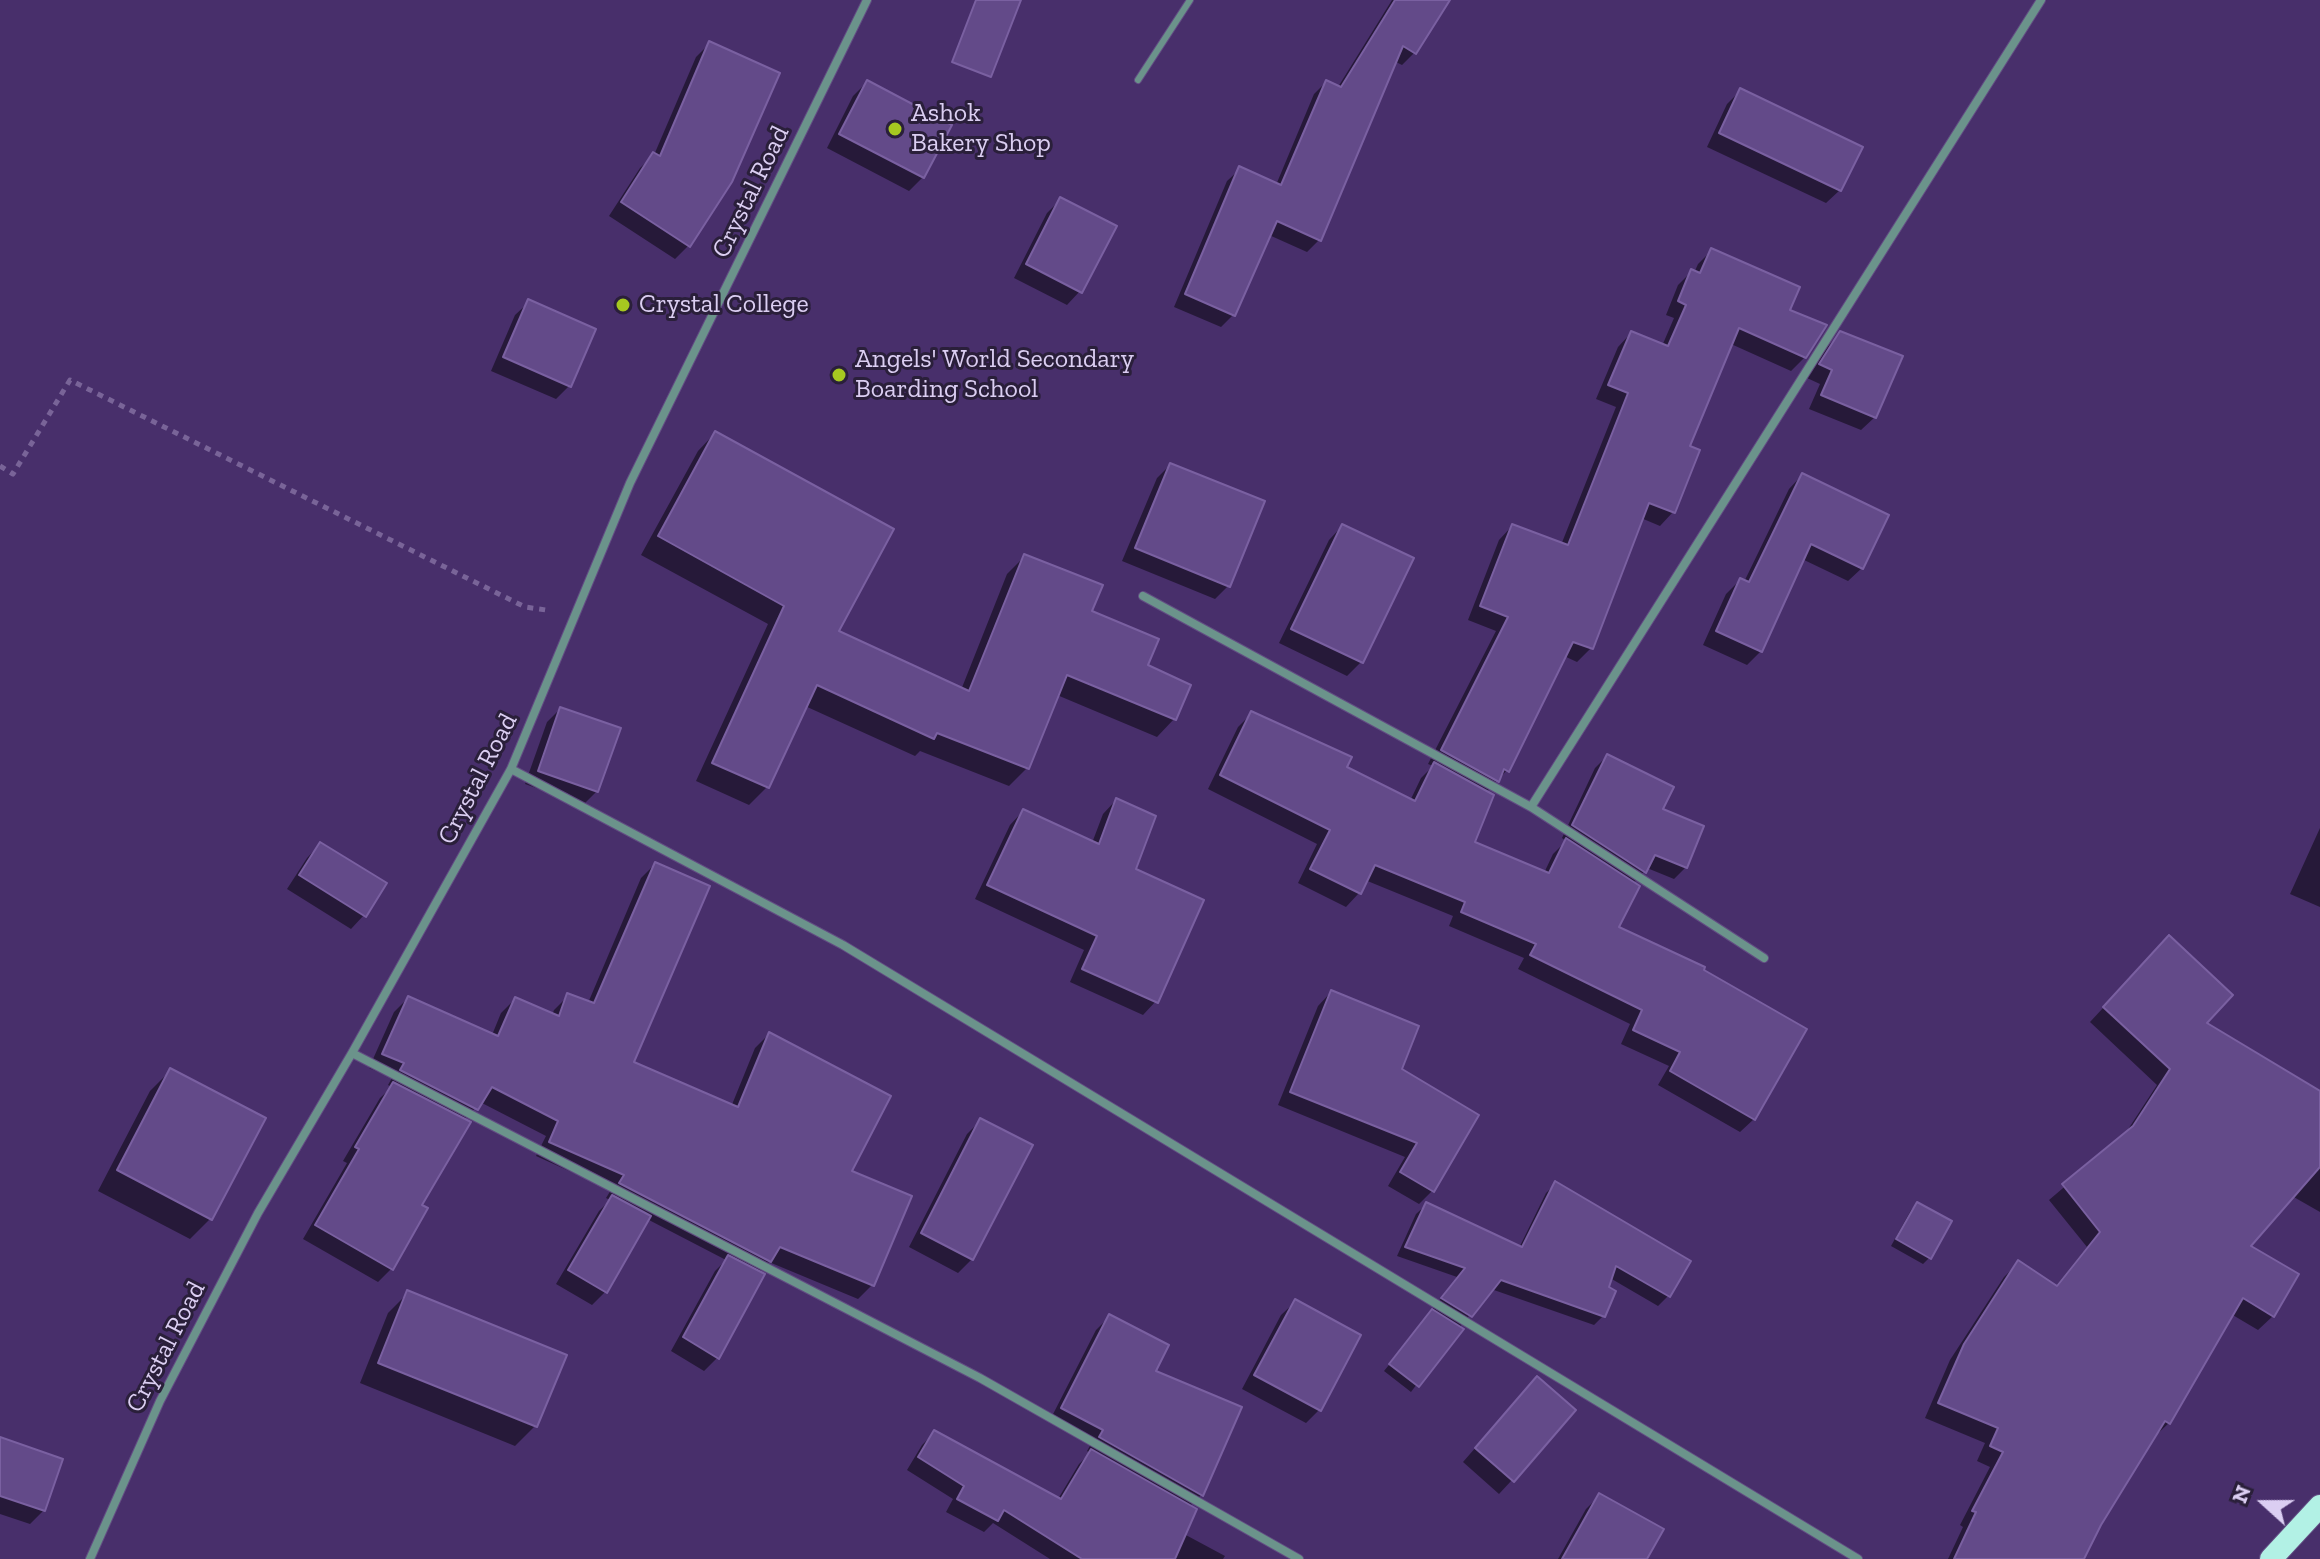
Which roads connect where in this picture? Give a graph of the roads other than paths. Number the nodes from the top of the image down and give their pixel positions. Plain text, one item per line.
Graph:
1 (867, 0) edge
2 (1190, 0) edge
3 (2041, 0) edge
4 (1138, 80) dead end
5 (1143, 596) dead end
6 (511, 769) junction
7 (1531, 807) junction
8 (1764, 958) dead end
9 (352, 1053) junction
10 (2320, 1506) edge
11 (90, 1559) edge
12 (1299, 1559) edge
13 (1858, 1559) edge
14 (2271, 1559) edge

1 - 6 street, Crystal Road
2 - 4 lane
3 - 7 street
5 - 7 street
6 - 9 street, Crystal Road
6 - 13 street
7 - 8 street
9 - 11 street, Crystal Road
9 - 12 street
10 - 14 highway

